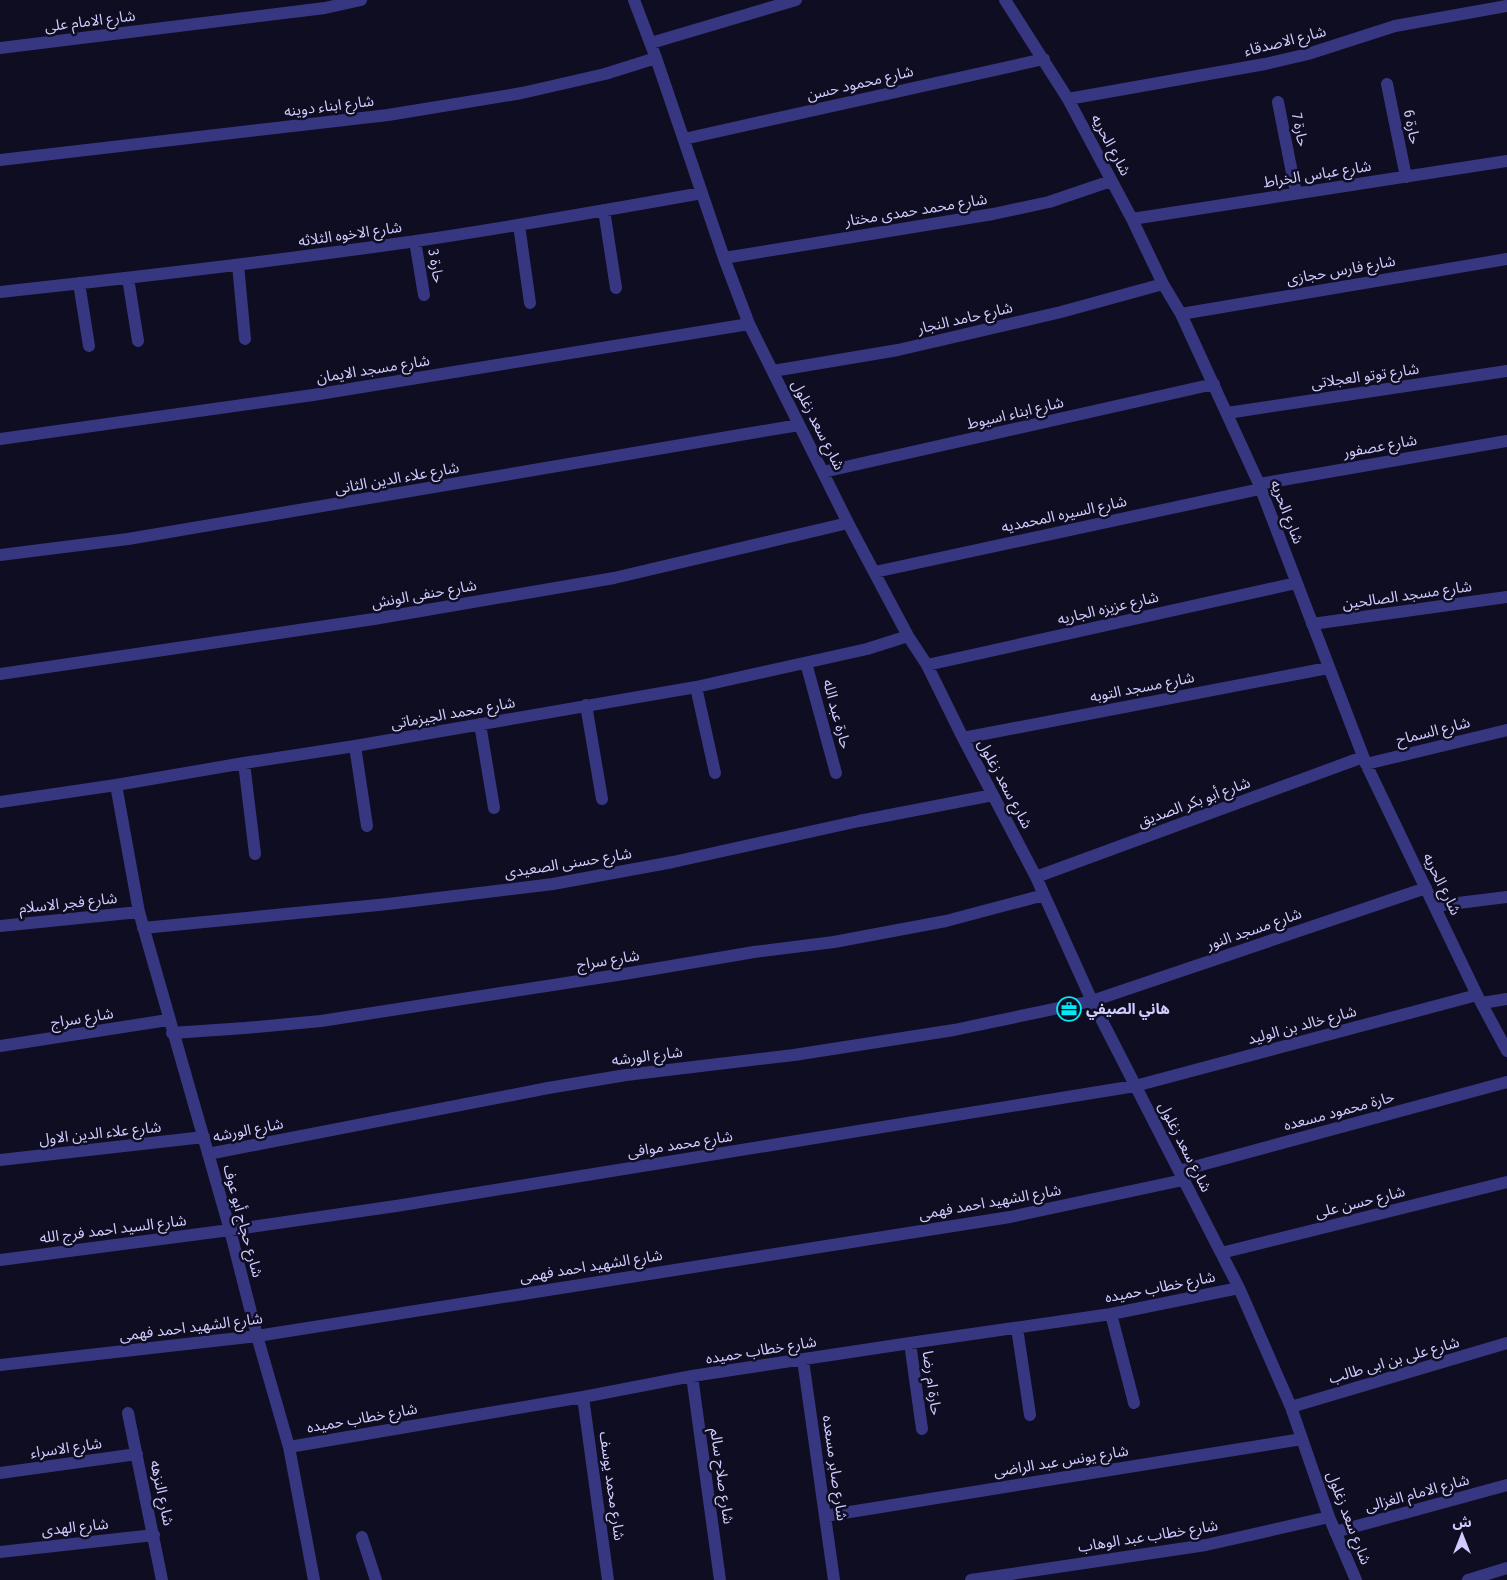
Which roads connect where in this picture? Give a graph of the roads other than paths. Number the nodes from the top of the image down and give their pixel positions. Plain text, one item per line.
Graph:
1 (361, 0) edge
2 (634, 0) edge
3 (796, 0) edge
4 (1005, 0) edge
5 (1507, 6) edge
6 (651, 43) junction
7 (0, 48) edge
8 (656, 58) junction
9 (1044, 59) junction
10 (1387, 84) dead end
11 (1068, 100) junction
12 (1278, 102) dead end
13 (684, 139) junction
14 (0, 160) edge
15 (1507, 161) edge
16 (1406, 177) junction
17 (1112, 181) junction
18 (702, 193) junction
19 (1296, 193) junction
20 (604, 210) junction
21 (1132, 219) junction
22 (519, 225) junction
23 (415, 241) junction
24 (724, 258) junction
25 (1507, 259) edge
26 (238, 265) junction
27 (128, 278) junction
28 (79, 283) junction
29 (1163, 284) junction
30 (616, 288) dead end
31 (0, 292) edge
32 (424, 295) dead end
33 (530, 303) dead end
34 (1180, 314) junction
35 (750, 324) junction
36 (246, 339) dead end
37 (138, 341) dead end
38 (89, 346) dead end
39 (773, 371) junction
40 (1507, 371) edge
41 (1214, 384) junction
42 (1227, 413) junction
43 (799, 425) junction
44 (0, 439) edge
45 (1507, 441) edge
46 (824, 472) junction
47 (1260, 486) junction
48 (848, 523) junction
49 (0, 555) edge
50 (875, 572) junction
51 (1296, 583) junction
52 (1507, 597) edge
53 (1312, 624) junction
54 (908, 636) junction
55 (806, 663) junction
56 (927, 665) junction
57 (1328, 668) junction
58 (0, 674) edge
59 (696, 686) junction
60 (586, 705) junction
61 (480, 724) junction
62 (1507, 730) edge
63 (962, 738) junction
64 (355, 746) junction
65 (1364, 761) junction
66 (244, 763) junction
67 (715, 773) dead end
68 (836, 773) dead end
69 (116, 785) junction
70 (993, 795) junction
71 (602, 799) dead end
72 (0, 802) edge
73 (494, 808) dead end
74 (367, 826) dead end
75 (255, 854) dead end
76 (1036, 877) junction
77 (1426, 888) junction
78 (1044, 895) junction
79 (1507, 897) edge
80 (1434, 906) junction
81 (139, 912) junction
82 (0, 926) edge
83 (143, 928) junction
84 (1507, 998) edge
85 (1480, 999) junction
86 (1092, 1001) junction
87 (168, 1020) junction
88 (172, 1033) junction
89 (0, 1046) edge
90 (1507, 1051) edge
91 (1507, 1082) edge
92 (1135, 1086) junction
93 (204, 1137) junction
94 (208, 1154) junction
95 (0, 1160) edge
96 (1181, 1176) junction
97 (1507, 1182) edge
98 (230, 1230) junction
99 (1221, 1253) junction
100 (0, 1260) edge
101 (1239, 1288) junction
102 (1112, 1314) junction
103 (1017, 1328) junction
104 (257, 1336) junction
105 (910, 1343) junction
106 (1507, 1343) edge
107 (803, 1360) junction
108 (0, 1365) edge
109 (692, 1376) junction
110 (583, 1397) junction
111 (1134, 1403) dead end
112 (1291, 1407) junction
113 (128, 1413) dead end
114 (1030, 1415) dead end
115 (922, 1429) dead end
116 (1302, 1439) junction
117 (289, 1447) junction
118 (137, 1454) junction
119 (0, 1473) edge
120 (1507, 1485) edge
121 (826, 1516) junction
122 (1330, 1517) junction
123 (1336, 1532) junction
124 (154, 1535) junction
125 (362, 1537) dead end
126 (0, 1552) edge
127 (1507, 1568) edge
128 (162, 1580) edge
129 (314, 1580) edge
130 (376, 1580) edge
131 (608, 1580) edge
132 (720, 1580) edge
133 (834, 1580) edge
134 (971, 1580) edge
135 (1356, 1580) edge
136 (1468, 1580) edge

1 - 7 street, شارع الامام على
2 - 6 street, شارع سعد زغلول
3 - 6 street
4 - 9 street, شارع الحريه
5 - 11 street, شارع الاصدقاء
6 - 8 street, شارع سعد زغلول
8 - 13 street, شارع سعد زغلول
8 - 14 street, شارع ابناء دوينه
9 - 11 street, شارع الحريه
9 - 13 street, شارع محمود حسن
10 - 16 street, حارة 6
11 - 17 street, شارع الحريه
12 - 19 street, حارة 7
13 - 18 street, شارع سعد زغلول
15 - 16 street, شارع عباس الخراط
16 - 19 street, شارع عباس الخراط
17 - 21 street, شارع الحريه
17 - 24 street, شارع محمد حمدى مختار
18 - 20 street, شارع الاخوه الثلاثه
18 - 24 street, شارع سعد زغلول
19 - 21 street, شارع عباس الخراط
20 - 22 street, شارع الاخوه الثلاثه
20 - 30 street
21 - 29 street, شارع الحريه
22 - 23 street, شارع الاخوه الثلاثه
22 - 33 street
23 - 26 street, شارع الاخوه الثلاثه
23 - 32 street, حارة 3
24 - 35 street, شارع سعد زغلول
25 - 34 street, شارع فارس حجازى
26 - 27 street, شارع الاخوه الثلاثه
26 - 36 street
27 - 28 street, شارع الاخوه الثلاثه
27 - 37 street
28 - 31 street, شارع الاخوه الثلاثه
28 - 38 street
29 - 34 street, شارع الحريه
29 - 39 street, شارع حامد النجار
34 - 41 street, شارع الحريه
35 - 39 street, شارع سعد زغلول
35 - 44 street, شارع مسجد الايمان
39 - 43 street, شارع سعد زغلول
40 - 42 street, شارع توتو العجلاتى
41 - 42 street, شارع الحريه
41 - 46 street, شارع ابناء اسيوط
42 - 47 street, شارع الحريه
43 - 46 street, شارع سعد زغلول
43 - 49 street, شارع علاء الدين الثانى
45 - 47 street, شارع عصفور
46 - 48 street, شارع سعد زغلول
47 - 50 street, شارع السيره المحمديه
47 - 51 street, شارع الحريه
48 - 50 street, شارع سعد زغلول
48 - 58 street, شارع حنفى الونش
50 - 54 street, شارع سعد زغلول
51 - 53 street, شارع الحريه
51 - 56 street, شارع عزيزه الجاريه
52 - 53 street, شارع مسجد الصالحين
53 - 57 street, شارع الحريه
54 - 55 street, شارع محمد الجيزماتى
54 - 56 street, شارع سعد زغلول
55 - 59 street, شارع محمد الجيزماتى
55 - 68 street, حارة عبد الله
56 - 63 street, شارع سعد زغلول
57 - 63 street, شارع مسجد التوبه
57 - 65 street, شارع الحريه
59 - 60 street, شارع محمد الجيزماتى
59 - 67 street
60 - 61 street, شارع محمد الجيزماتى
60 - 71 street
61 - 64 street, شارع محمد الجيزماتى
61 - 73 street
62 - 65 street, شارع السماح
63 - 70 street, شارع سعد زغلول
64 - 66 street, شارع محمد الجيزماتى
64 - 74 street
65 - 76 street, شارع أبو بكر الصديق
65 - 77 street, شارع الحريه
66 - 69 street, شارع محمد الجيزماتى
66 - 75 street
69 - 72 street, شارع محمد الجيزماتى
69 - 81 street, شارع حجاج أبو عوف
70 - 76 street, شارع سعد زغلول
70 - 83 street, شارع حسنى الصعيدى
76 - 78 street, شارع سعد زغلول
77 - 80 street, شارع الحريه
77 - 86 street, شارع مسجد النور
78 - 86 street, شارع سعد زغلول
78 - 88 street, شارع سراج
79 - 80 street
80 - 85 street, شارع الحريه
81 - 82 street, شارع فجر الاسلام
81 - 83 street, شارع حجاج أبو عوف
83 - 87 street, شارع حجاج أبو عوف
84 - 85 street, شارع خالد بن الوليد
85 - 90 street, شارع الحريه
85 - 92 street, شارع خالد بن الوليد
86 - 92 street, شارع سعد زغلول
86 - 94 street, شارع الورشه
87 - 88 street, شارع حجاج أبو عوف
87 - 89 street, شارع سراج
88 - 93 street, شارع حجاج أبو عوف
91 - 96 street, حارة محمود مسعده
92 - 96 street, شارع سعد زغلول
92 - 98 street, شارع محمد موافى
93 - 94 street, شارع حجاج أبو عوف
93 - 95 street, شارع علاء الدين الاول
94 - 98 street, شارع حجاج أبو عوف
96 - 99 street, شارع سعد زغلول
96 - 104 street, شارع الشهيد احمد فهمى
97 - 99 street, شارع حسن على
98 - 100 street, شارع السيد احمد فرج الله
98 - 104 street, شارع حجاج أبو عوف
99 - 101 street, شارع سعد زغلول
101 - 102 street, شارع خطاب حميده
101 - 112 street, شارع سعد زغلول
102 - 103 street, شارع خطاب حميده
102 - 111 street
103 - 105 street, شارع خطاب حميده
103 - 114 street
104 - 108 street, شارع الشهيد احمد فهمى
104 - 117 street, شارع حجاج أبو عوف
105 - 107 street, شارع خطاب حميده
105 - 115 street, حارة ام رضا
106 - 112 street, شارع على بن ابى طالب
107 - 109 street, شارع خطاب حميده
107 - 121 street, شارع صابر مسعده
109 - 110 street, شارع خطاب حميده
109 - 132 street, شارع صلاح سالم
110 - 117 street, شارع خطاب حميده
110 - 131 street, شارع محمد يوسف
112 - 116 street, شارع سعد زغلول
113 - 118 street, شارع النزهه
116 - 121 street, شارع يونس عبد الراضى
116 - 122 street, شارع سعد زغلول
117 - 129 street, شارع حجاج أبو عوف
118 - 119 street, شارع الاسراء
118 - 124 street, شارع النزهه
120 - 123 street, شارع الامام الغزالى
121 - 133 street, شارع صابر مسعده
122 - 123 street, شارع سعد زغلول
122 - 134 street, شارع خطاب عبد الوهاب
123 - 135 street, شارع سعد زغلول
124 - 126 street, شارع الهدى
124 - 128 street, شارع النزهه
125 - 130 street
127 - 136 street

